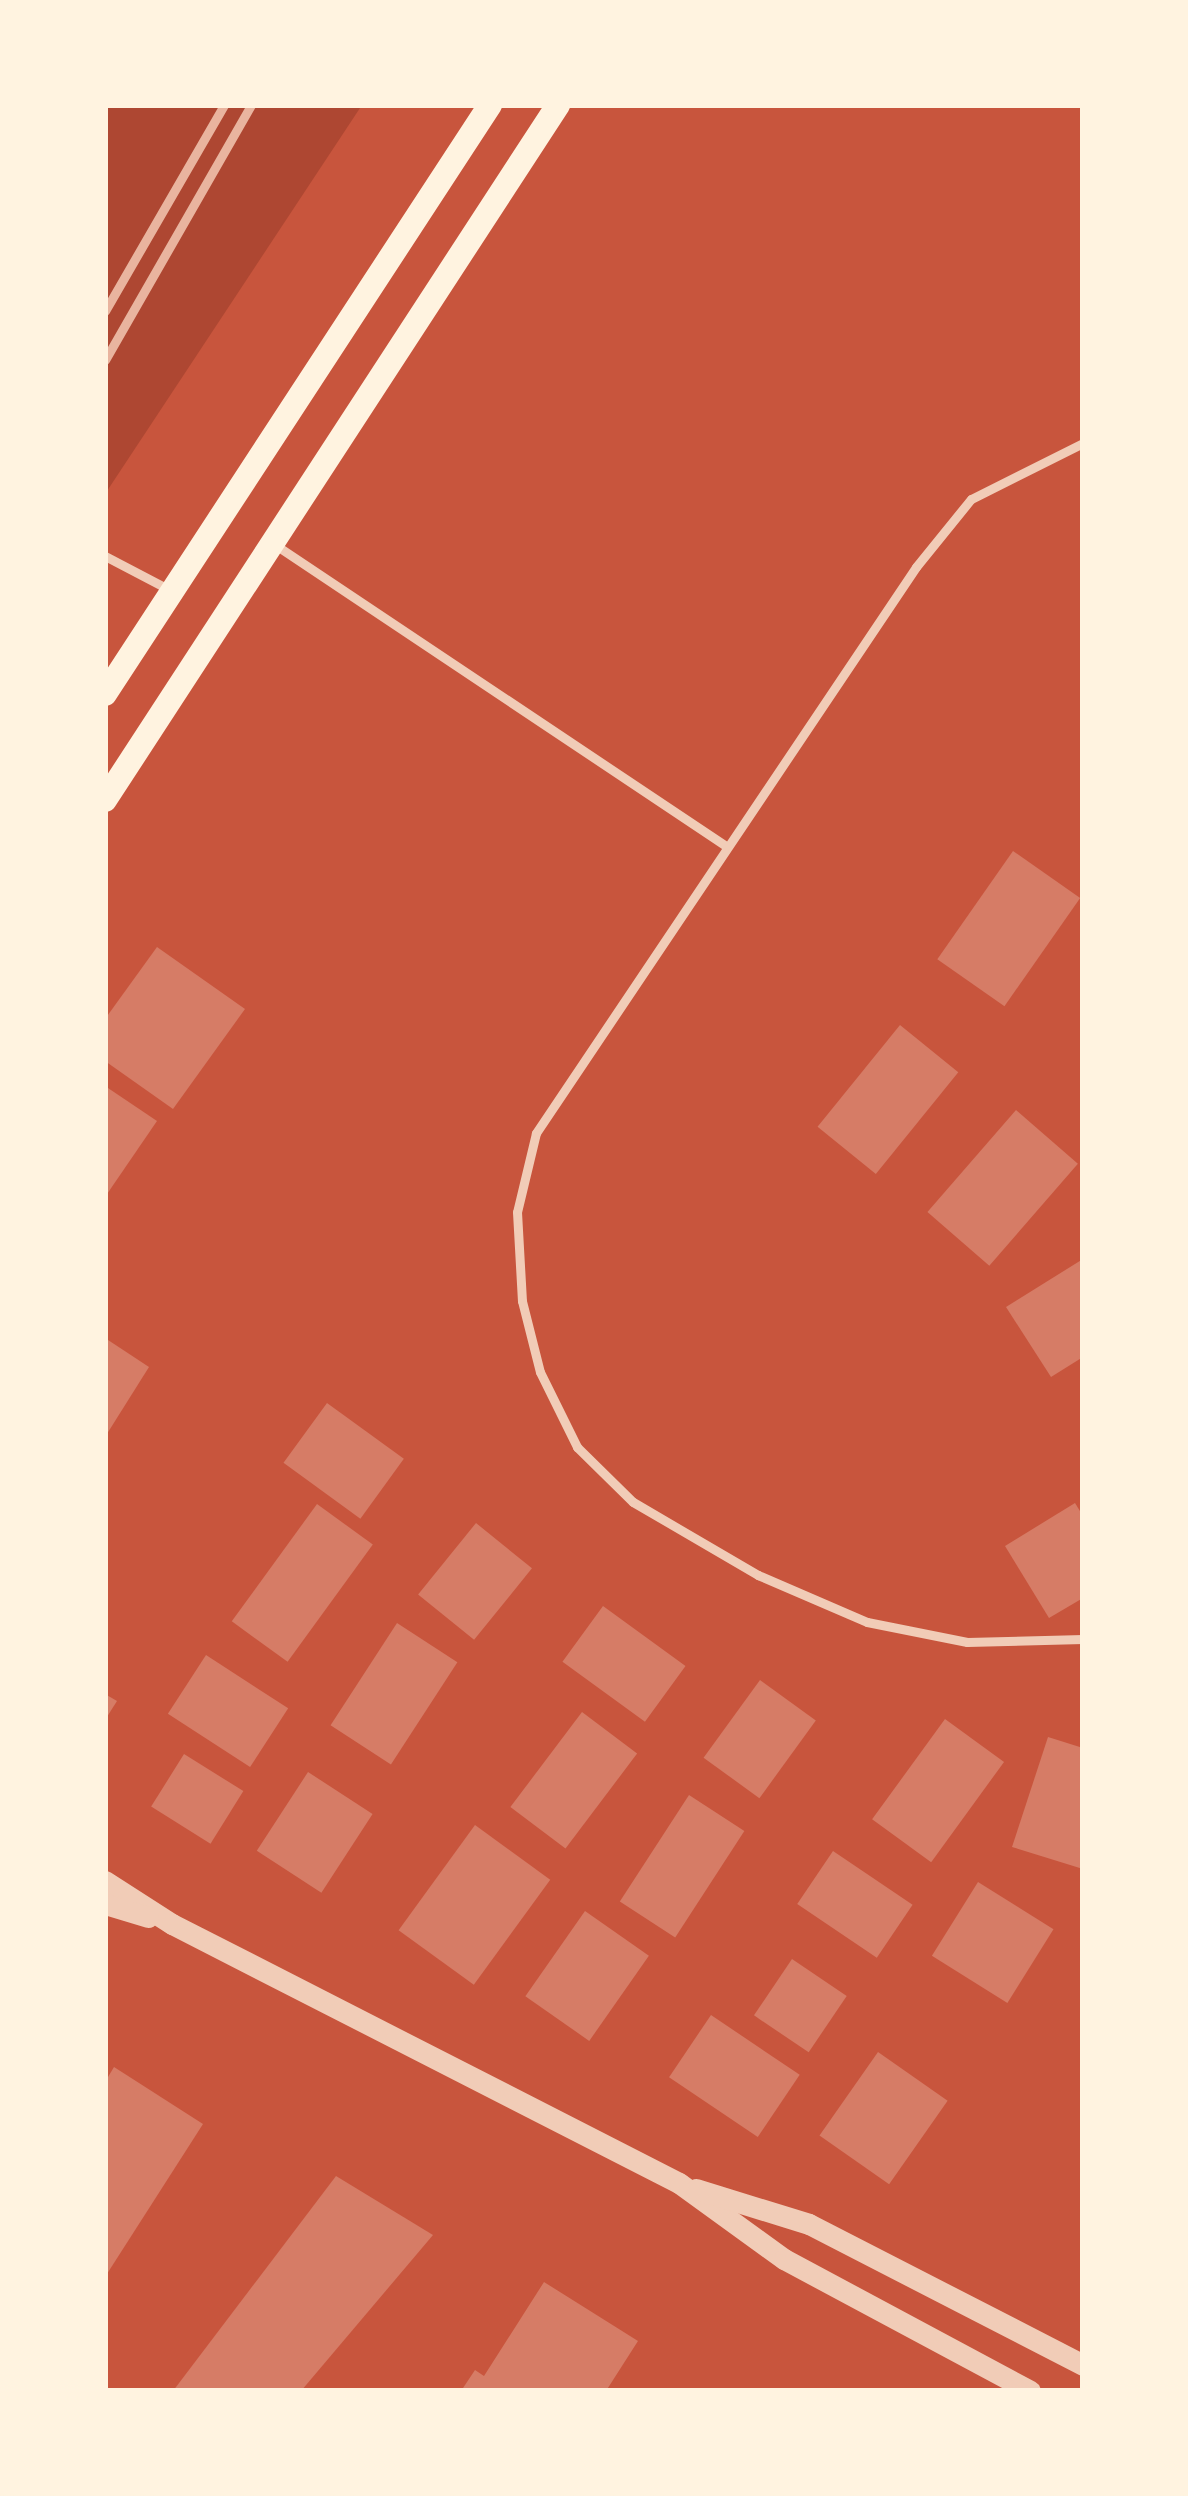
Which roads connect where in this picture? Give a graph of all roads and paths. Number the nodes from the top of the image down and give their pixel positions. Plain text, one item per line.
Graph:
1 (490, 105) edge
2 (558, 105) edge
3 (1083, 443) edge
4 (272, 543) junction
5 (105, 556) edge
6 (172, 591) junction
7 (115, 659) edge
8 (105, 694) edge
9 (105, 800) edge
10 (726, 846) junction
11 (1083, 1639) edge
12 (105, 1881) edge
13 (105, 1904) edge
14 (172, 1924) junction
15 (679, 2183) junction
16 (1083, 2365) edge
17 (1030, 2391) edge

1 - 6 main road
2 - 4 main road
3 - 10 lane
4 - 9 main road
4 - 10 lane
5 - 6 lane
6 - 7 main road
7 - 8 main road
10 - 11 lane
12 - 14 street
13 - 14 street
14 - 15 street
15 - 16 street
15 - 17 street

